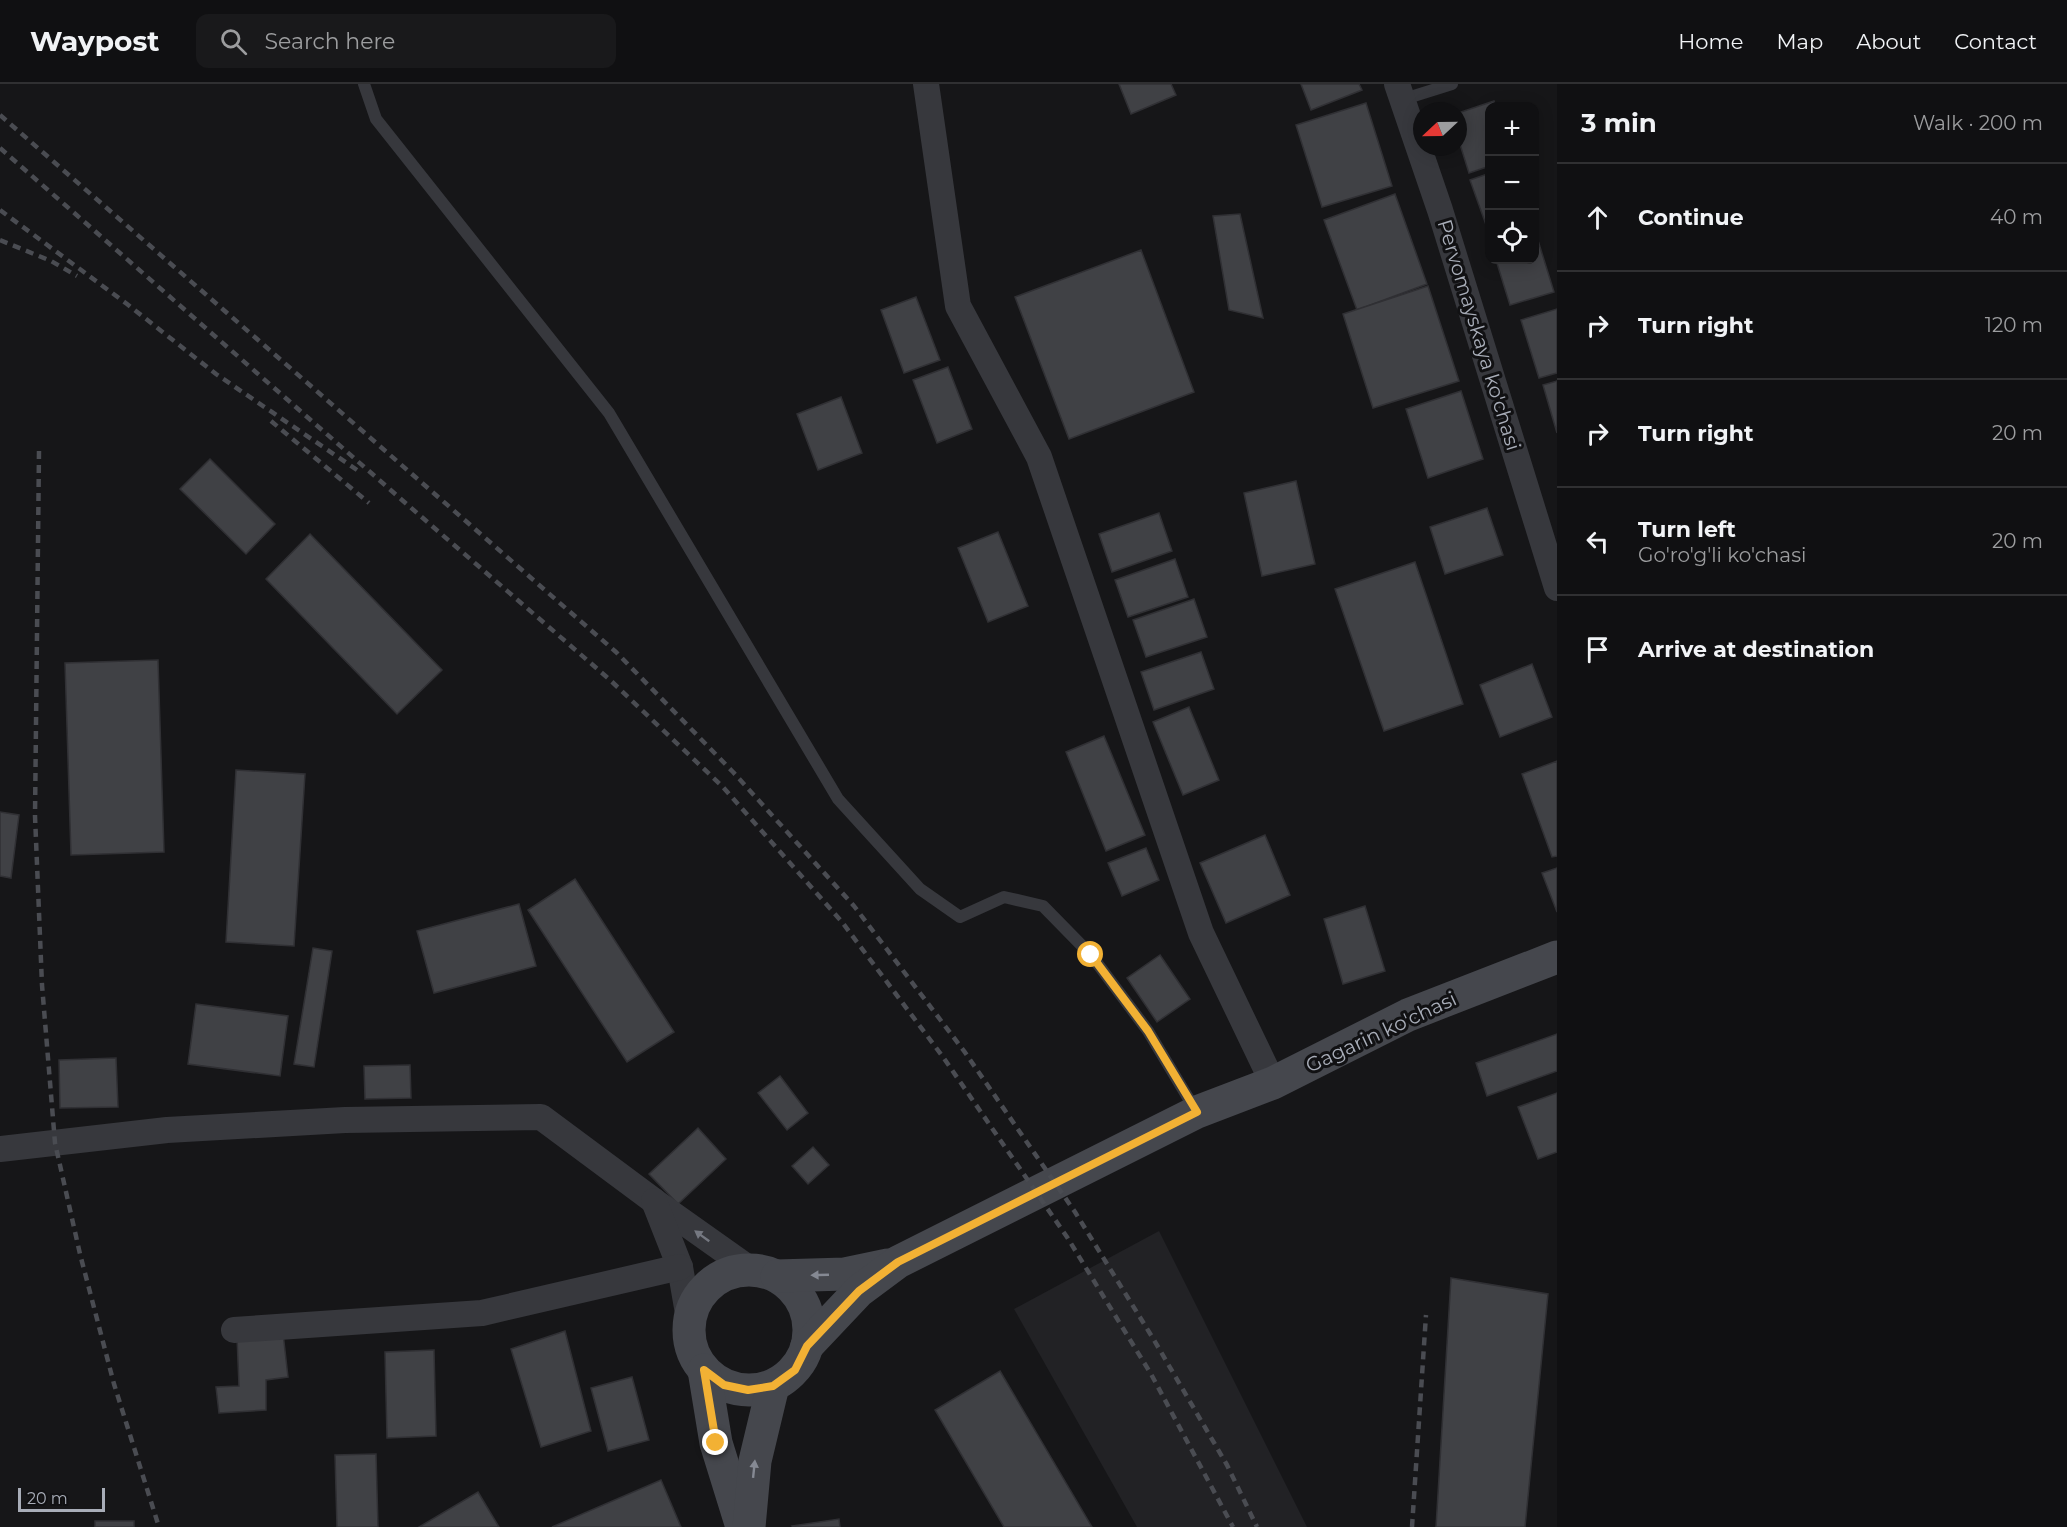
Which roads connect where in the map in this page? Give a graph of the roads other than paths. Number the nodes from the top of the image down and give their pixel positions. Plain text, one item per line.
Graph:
1 (364, 84) edge
2 (926, 84) edge
3 (1452, 84) edge
4 (1399, 92) edge
5 (1557, 588) edge
6 (1557, 957) edge
7 (1274, 1083) junction
8 (1197, 1112) junction
9 (0, 1149) edge
10 (654, 1201) junction
11 (898, 1262) junction
12 (680, 1267) junction
13 (763, 1273) junction
14 (689, 1319) junction
15 (234, 1330) dead end
16 (807, 1346) junction
17 (704, 1370) junction
18 (773, 1386) junction
19 (742, 1527) edge
20 (749, 1527) edge

1 - 8 lane
2 - 7 street
3 - 4 lane
4 - 5 street, Pervomayskaya ko'chasi
6 - 7 main road, Gagarin ko'chasi
7 - 8 main road, Gagarin ko'chasi
8 - 11 main road, Gagarin ko'chasi
9 - 10 street
10 - 12 street
13 -> 10 street
11 -> 13 main road
11 - 16 main road
12 - 14 street
12 - 15 street
13 - 14 main road
13 - 16 main road
14 - 17 main road
16 - 18 main road
17 - 18 main road
17 - 19 main road
20 -> 18 main road

